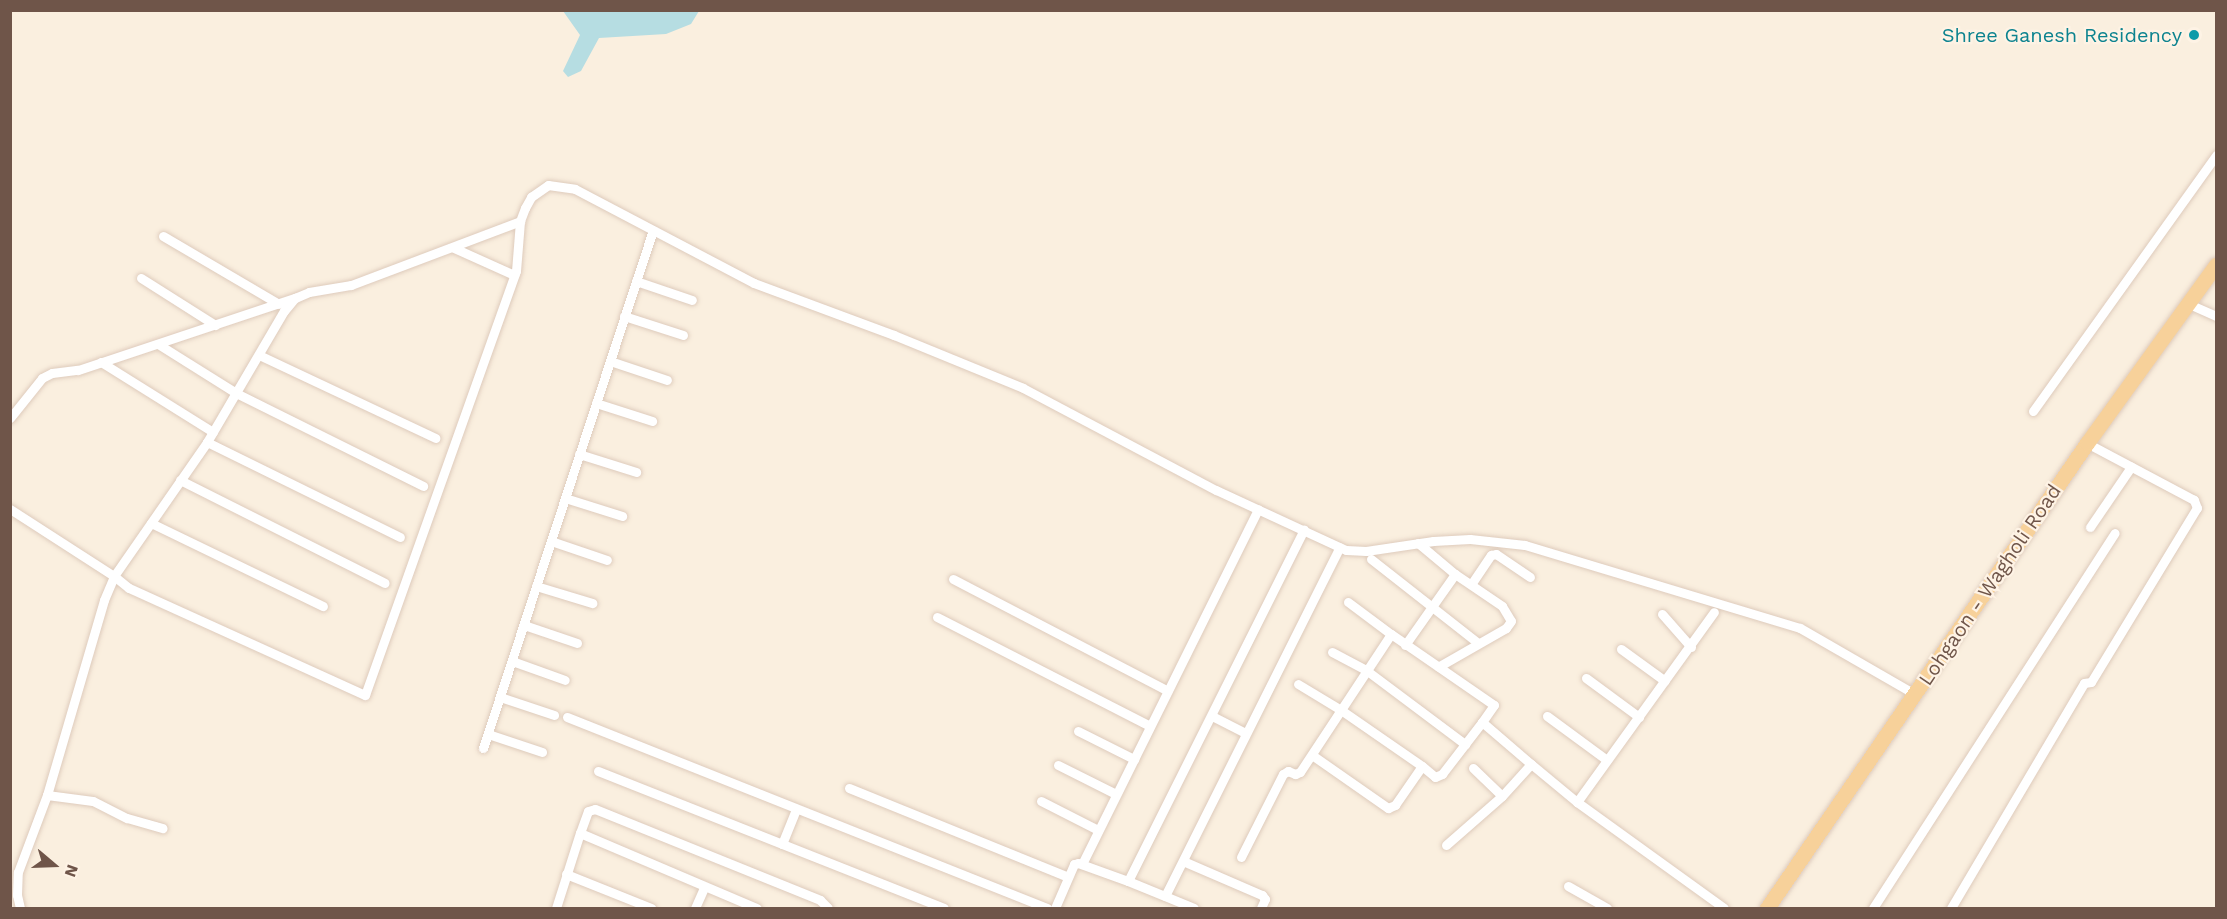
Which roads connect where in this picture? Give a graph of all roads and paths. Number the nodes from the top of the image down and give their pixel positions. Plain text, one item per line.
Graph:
1 (2217, 155) edge
2 (520, 221) junction
3 (653, 230) junction
4 (163, 236) dead end
5 (454, 248) junction
6 (2217, 265) edge
7 (514, 275) junction
8 (141, 278) dead end
9 (636, 281) junction
10 (295, 298) junction
11 (692, 300) dead end
12 (279, 304) junction
13 (2189, 304) junction
14 (624, 316) junction
15 (2217, 316) edge
16 (215, 325) junction
17 (683, 335) dead end
18 (158, 344) junction
19 (259, 355) junction
20 (610, 361) junction
21 (100, 362) junction
22 (666, 380) dead end
23 (236, 393) junction
24 (596, 403) junction
25 (2033, 411) dead end
26 (10, 417) edge
27 (652, 421) dead end
28 (213, 432) junction
29 (435, 438) dead end
30 (207, 442) junction
31 (2087, 442) junction
32 (579, 454) junction
33 (2131, 467) junction
34 (636, 472) dead end
35 (180, 480) junction
36 (423, 486) dead end
37 (565, 498) junction
38 (10, 509) edge
39 (1258, 509) junction
40 (622, 516) dead end
41 (151, 523) junction
42 (2090, 527) dead end
43 (1304, 530) junction
44 (2115, 533) dead end
45 (400, 537) dead end
46 (551, 541) junction
47 (1418, 543) junction
48 (1340, 547) junction
49 (607, 560) dead end
50 (1371, 560) dead end
51 (1455, 573) junction
52 (114, 576) junction
53 (1530, 577) dead end
54 (953, 579) dead end
55 (385, 583) dead end
56 (1472, 583) junction
57 (537, 586) junction
58 (1348, 602) dead end
59 (592, 603) dead end
60 (323, 606) dead end
61 (1432, 607) junction
62 (1714, 612) dead end
63 (1662, 614) dead end
64 (937, 617) dead end
65 (524, 625) junction
66 (1391, 634) junction
67 (577, 643) dead end
68 (1478, 643) junction
69 (1405, 645) junction
70 (1691, 646) junction
71 (1621, 649) dead end
72 (1332, 652) dead end
73 (512, 661) junction
74 (1438, 667) junction
75 (1366, 670) junction
76 (1586, 678) dead end
77 (565, 680) dead end
78 (1665, 681) junction
79 (1298, 684) dead end
80 (1168, 691) junction
81 (1915, 694) junction
82 (500, 697) junction
83 (1341, 710) junction
84 (554, 715) dead end
85 (1212, 716) junction
86 (1547, 716) dead end
87 (567, 717) dead end
88 (1638, 717) junction
89 (1482, 722) junction
90 (1150, 726) junction
91 (1078, 731) dead end
92 (1246, 733) junction
93 (488, 734) junction
94 (1465, 744) junction
95 (483, 748) dead end
96 (542, 752) dead end
97 (1312, 755) junction
98 (1134, 759) junction
99 (1607, 760) junction
100 (1531, 764) junction
101 (1058, 765) dead end
102 (1422, 766) junction
103 (1473, 768) dead end
104 (598, 771) dead end
105 (849, 788) dead end
106 (1116, 794) junction
107 (47, 795) junction
108 (1502, 796) junction
109 (1041, 801) dead end
110 (1577, 802) junction
111 (796, 809) junction
112 (163, 828) dead end
113 (1098, 830) junction
114 (580, 833) junction
115 (782, 844) junction
116 (1446, 845) dead end
117 (1242, 857) dead end
118 (1183, 861) junction
119 (1082, 864) junction
120 (566, 874) junction
121 (1068, 877) junction
122 (1128, 880) junction
123 (1568, 886) dead end
124 (704, 888) junction
125 (1165, 896) junction
126 (1774, 906) edge
127 (20, 909) edge
128 (556, 909) edge
129 (651, 909) edge
130 (695, 909) edge
131 (757, 909) edge
132 (828, 909) edge
133 (944, 909) edge
134 (1047, 909) edge
135 (1055, 909) edge
136 (1194, 909) edge
137 (1262, 909) edge
138 (1608, 909) edge
139 (1724, 909) edge
140 (1873, 909) edge
141 (1951, 909) edge

1 - 25 street
2 - 3 street
2 - 5 street
2 - 7 street
3 - 9 street
3 - 39 street
4 - 12 street
5 - 7 street
5 - 10 street
6 - 13 main road, Lohgaon - Wagholi Road
7 - 52 street
8 - 16 street
9 - 11 street
9 - 14 street
10 - 12 street
10 - 19 street
12 - 16 street
13 - 15 street
13 - 31 main road, Lohgaon - Wagholi Road
14 - 17 street
14 - 20 street
16 - 18 street
18 - 21 street
18 - 23 street
19 - 23 street
19 - 29 street
20 - 22 street
20 - 24 street
21 - 26 street
21 - 28 street
23 - 28 street
23 - 36 street
24 - 27 street
24 - 32 street
28 - 30 street
30 - 35 street
30 - 45 street
31 - 33 street
31 - 81 main road, Lohgaon - Wagholi Road
32 - 34 street
32 - 37 street
33 - 42 street
33 - 141 street
35 - 41 street
35 - 55 street
37 - 40 street
37 - 46 street
38 - 52 street
39 - 43 street
39 - 80 street
41 - 52 street
41 - 60 street
43 - 48 street
43 - 85 street
44 - 140 street
46 - 49 street
46 - 57 street
47 - 48 street
47 - 51 street
47 - 81 street
48 - 92 street
50 - 61 street
51 - 56 street
51 - 61 street
52 - 107 street
53 - 56 street
54 - 80 street
56 - 68 street
57 - 59 street
57 - 65 street
58 - 66 street
61 - 68 street
61 - 69 street
62 - 70 street
63 - 70 street
64 - 90 street
65 - 67 street
65 - 73 street
66 - 69 street
66 - 75 street
68 - 74 street
69 - 74 street
70 - 78 street
71 - 78 street
72 - 75 street
73 - 77 street
73 - 82 street
74 - 89 street
75 - 83 street
75 - 94 street
76 - 88 street
78 - 88 street
79 - 83 street
80 - 90 street
81 - 126 main road, Lohgaon - Wagholi Road
82 - 84 street
82 - 93 street
83 - 97 street
83 - 102 street
85 - 92 street
85 - 122 street
86 - 99 street
87 - 111 street
88 - 99 street
89 - 94 street
89 - 100 street
90 - 98 street
91 - 98 street
92 - 118 street
93 - 95 street
93 - 96 street
94 - 102 street
97 - 102 street
97 - 117 street
98 - 106 street
99 - 110 street
100 - 108 street
100 - 110 street
101 - 106 street
103 - 108 street
104 - 115 street
105 - 121 street
106 - 113 street
107 - 112 street
107 - 127 street
108 - 116 street
109 - 113 street
110 - 139 street
111 - 115 street
111 - 134 street
113 - 119 street
114 - 120 street
114 - 124 street
114 - 132 street
115 - 133 street
118 - 125 street
118 - 137 street
119 - 121 street
119 - 122 street
120 - 128 street
120 - 129 street
121 - 135 street
122 - 125 street
123 - 138 street
124 - 130 street
124 - 131 street
125 - 136 street

